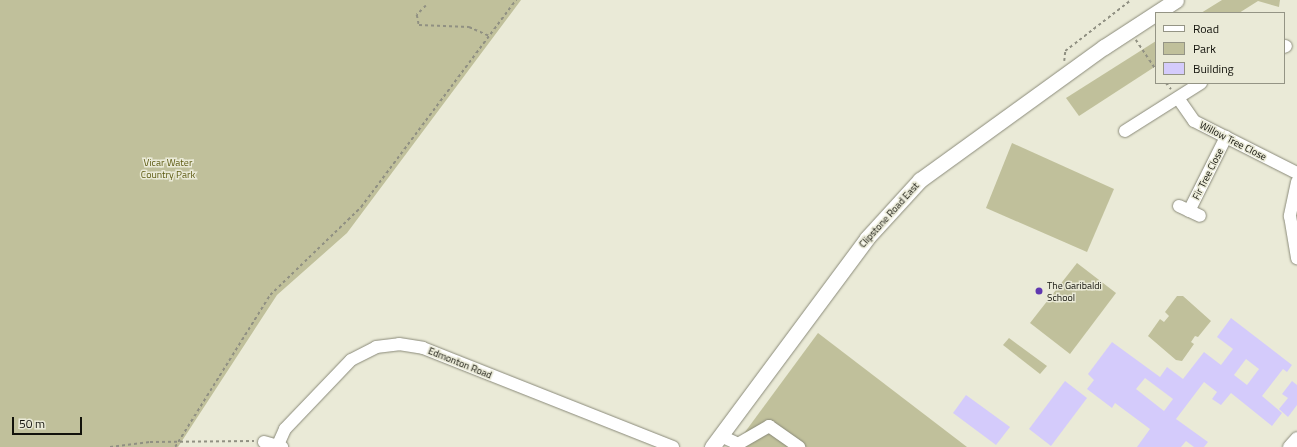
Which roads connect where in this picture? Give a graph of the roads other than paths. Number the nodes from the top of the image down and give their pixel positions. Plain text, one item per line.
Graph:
1 (1176, 0) edge
2 (1164, 5) edge
3 (1199, 84) edge
4 (1178, 98) junction
5 (1125, 131) dead end
6 (1226, 137) junction
7 (1297, 173) edge
8 (1297, 182) edge
9 (1189, 211) dead end
10 (1297, 258) edge
11 (1297, 438) edge
12 (264, 442) road end
13 (716, 442) edge
14 (279, 446) edge
15 (673, 447) edge
16 (799, 447) edge
17 (1289, 447) edge

1 - 2 main road, Clipstone Road East
2 - 13 main road, Clipstone Road East
3 - 4 street
4 - 5 street
4 - 6 street, Willow Tree Close
6 - 7 street, Willow Tree Close
6 - 9 street, Fir Tree Close
8 - 10 street
11 - 17 street
12 - 14 street
13 - 16 street
14 - 15 street, Edmonton Road

